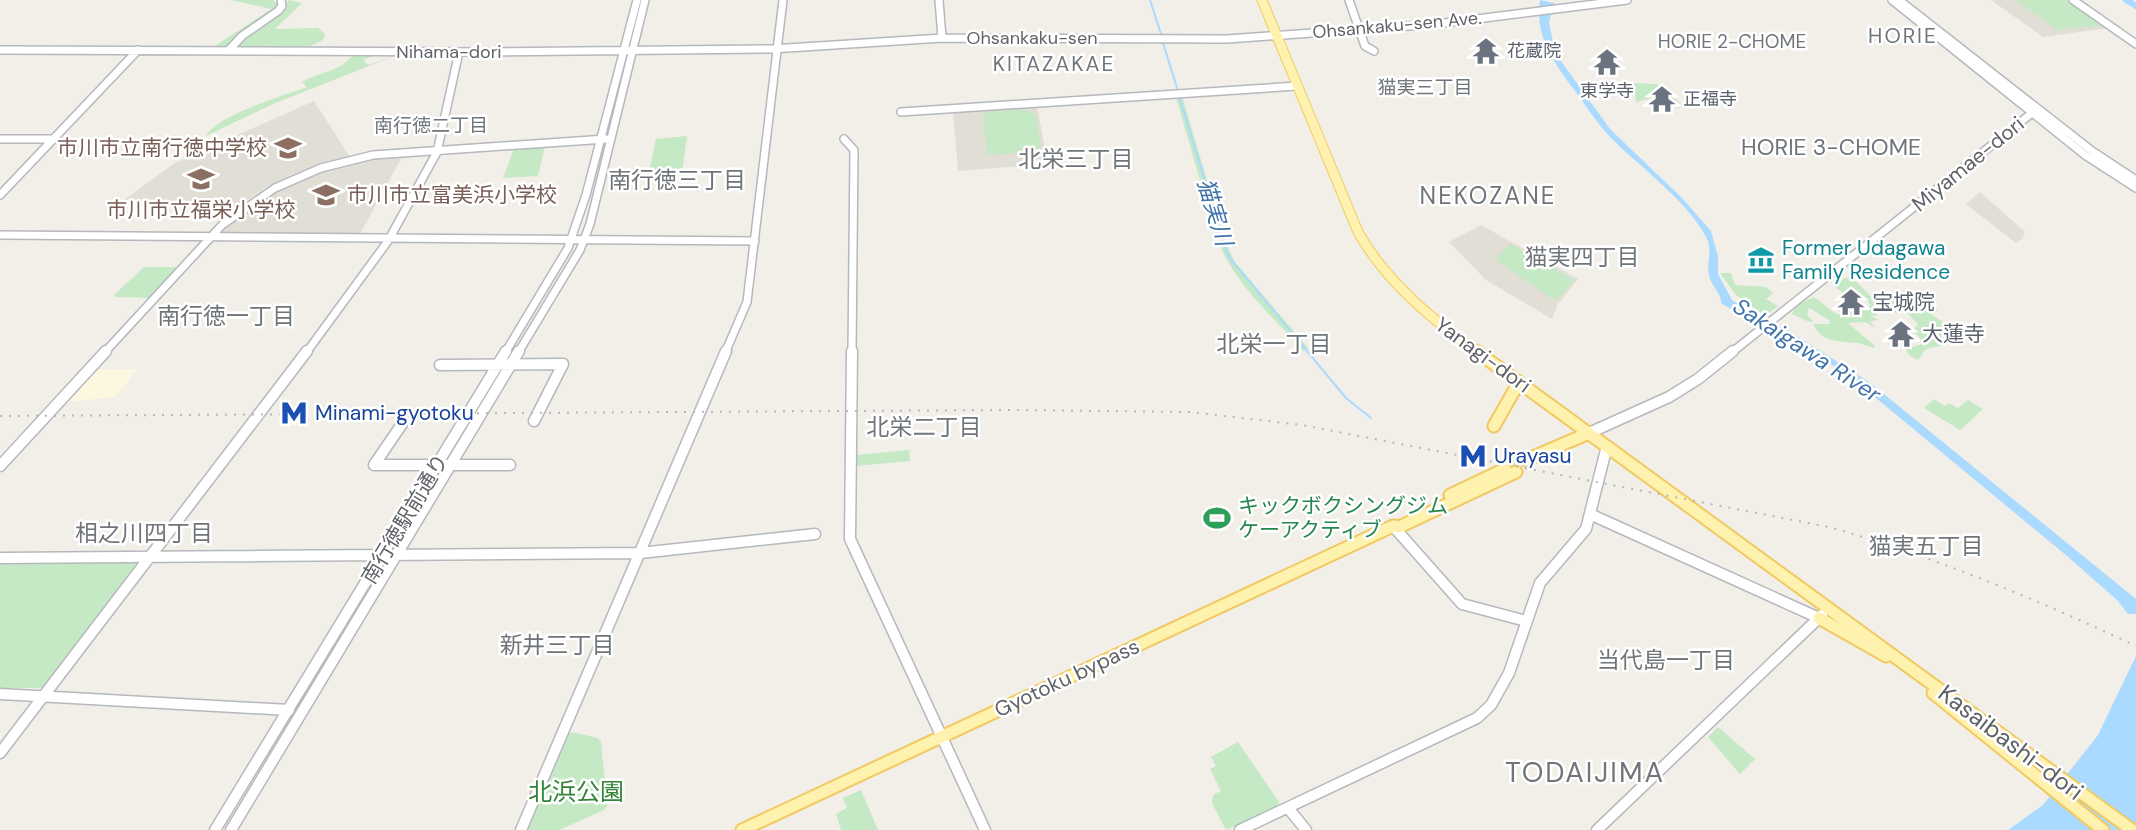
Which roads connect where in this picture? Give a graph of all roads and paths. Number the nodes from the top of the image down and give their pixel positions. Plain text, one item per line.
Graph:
1 (281, 0) edge
2 (637, 0) edge
3 (645, 0) edge
4 (783, 0) edge
5 (939, 0) edge
6 (1262, 0) edge
7 (1349, 0) edge
8 (1627, 0) edge
9 (1892, 0) edge
10 (1899, 0) edge
11 (2073, 0) edge
12 (1360, 31) junction
13 (1276, 36) junction
14 (942, 38) junction
15 (1162, 39) joint
16 (898, 40) joint
17 (2136, 44) edge
18 (778, 48) junction
19 (0, 50) edge
20 (138, 50) junction
21 (228, 51) junction
22 (628, 51) junction
23 (1374, 51) dead end
24 (459, 52) junction
25 (1297, 86) junction
26 (2035, 111) junction
27 (901, 112) dead end
28 (0, 139) edge
29 (54, 139) junction
30 (605, 139) junction
31 (844, 139) dead end
32 (438, 150) junction
33 (2136, 180) edge
34 (2136, 188) edge
35 (0, 195) edge
36 (0, 235) edge
37 (210, 237) junction
38 (390, 238) junction
39 (572, 239) junction
40 (585, 239) junction
41 (755, 241) junction
42 (1772, 322) joint
43 (1762, 330) joint
44 (499, 364) junction
45 (510, 364) junction
46 (440, 365) dead end
47 (1520, 382) junction
48 (534, 421) dead end
49 (402, 424) dead end
50 (1494, 426) dead end
51 (1589, 433) junction
52 (1607, 446) junction
53 (1532, 461) tunnel mouth
54 (437, 465) junction
55 (510, 465) dead end
56 (0, 466) edge
57 (449, 466) junction
58 (1511, 470) tunnel mouth
59 (1592, 514) junction
60 (1393, 526) junction
61 (815, 534) dead end
62 (640, 553) junction
63 (383, 555) junction
64 (396, 555) junction
65 (149, 557) junction
66 (0, 558) edge
67 (1824, 614) junction
68 (1526, 621) junction
69 (1889, 654) junction
70 (0, 694) edge
71 (43, 696) junction
72 (289, 710) junction
73 (941, 737) junction
74 (0, 753) edge
75 (2067, 785) junction
76 (1288, 808) junction
77 (215, 830) edge
78 (231, 830) edge
79 (521, 830) edge
80 (742, 830) edge
81 (985, 830) edge
82 (1240, 830) edge
83 (1307, 830) edge
84 (1597, 830) edge
85 (2102, 830) edge
86 (2125, 830) edge
87 (2132, 830) edge

1 - 21 street
2 - 22 street, 南行徳駅前通り
3 - 22 street, 南行徳駅前通り
4 - 18 street
5 - 14 street
6 - 13 main road, Yanagi-dori
7 - 12 street
8 - 12 street, Ohsankaku-sen Ave.
9 - 26 street
10 - 26 street
11 - 17 street
12 - 13 street, Ohsankaku-sen Ave.
12 - 23 street
13 - 15 street, Ohsankaku-sen Ave.
13 - 25 main road, Yanagi-dori
14 - 15 street, Ohsankaku-sen
14 - 16 street, Ohsankaku-sen
16 - 18 street, Nihama-dori
18 - 22 street, Nihama-dori
18 - 41 street
19 - 20 street, Nihama-dori
20 - 21 street, Nihama-dori
20 - 29 street
21 - 24 street, Nihama-dori
22 - 24 street, Nihama-dori
22 - 30 street, 南行徳駅前通り
24 - 32 street
25 - 27 street
25 - 47 main road, Yanagi-dori
26 - 33 street
26 - 34 street
26 - 42 street, Miyamae-dori
28 - 29 street
29 - 35 street
30 - 32 street
30 - 39 street, 南行徳駅前通り
30 - 40 street, 南行徳駅前通り
31 - 73 street
32 - 37 street
32 - 38 street
36 - 37 street
37 - 38 street
37 - 56 street
38 - 39 street
38 - 65 street
39 - 40 street
39 - 44 street, 南行徳駅前通り
40 - 41 street
40 - 45 street, 南行徳駅前通り
41 - 62 street
42 - 43 street, Miyamae-dori
43 - 51 street, Miyamae-dori
44 - 45 street
44 - 46 street
44 - 54 street, 南行徳駅前通り
45 - 48 street
45 - 57 street, 南行徳駅前通り
47 - 50 main road
47 - 51 main road, Yanagi-dori
49 - 54 street
51 - 52 main road, Yanagi-dori
51 - 53 main road
52 - 59 street
52 - 67 main road, Yanagi-dori
54 - 57 street
54 - 63 street, 南行徳駅前通り
55 - 57 street
57 - 64 street, 南行徳駅前通り
58 - 60 main road, Gyotoku bypass
59 - 67 street
59 - 68 street
60 - 68 street
60 - 73 main road, Gyotoku bypass
61 - 62 street
62 - 64 street
62 - 79 street
63 - 64 street
63 - 65 street
63 - 72 street, 南行徳駅前通り
64 - 78 street, 南行徳駅前通り
65 - 66 street
65 - 71 street
67 - 69 main road, Yanagi-dori
67 - 84 street
68 - 76 street
69 - 75 main road, Kasaibashi-dori
69 - 85 main road, Kasaibashi-dori
70 - 71 street
71 - 72 street
71 - 74 street
72 - 77 street, 南行徳駅前通り
73 - 80 main road, Gyotoku bypass
73 - 81 street
75 - 86 main road
75 - 87 main road, Kasaibashi-dori
76 - 82 street
76 - 83 street

